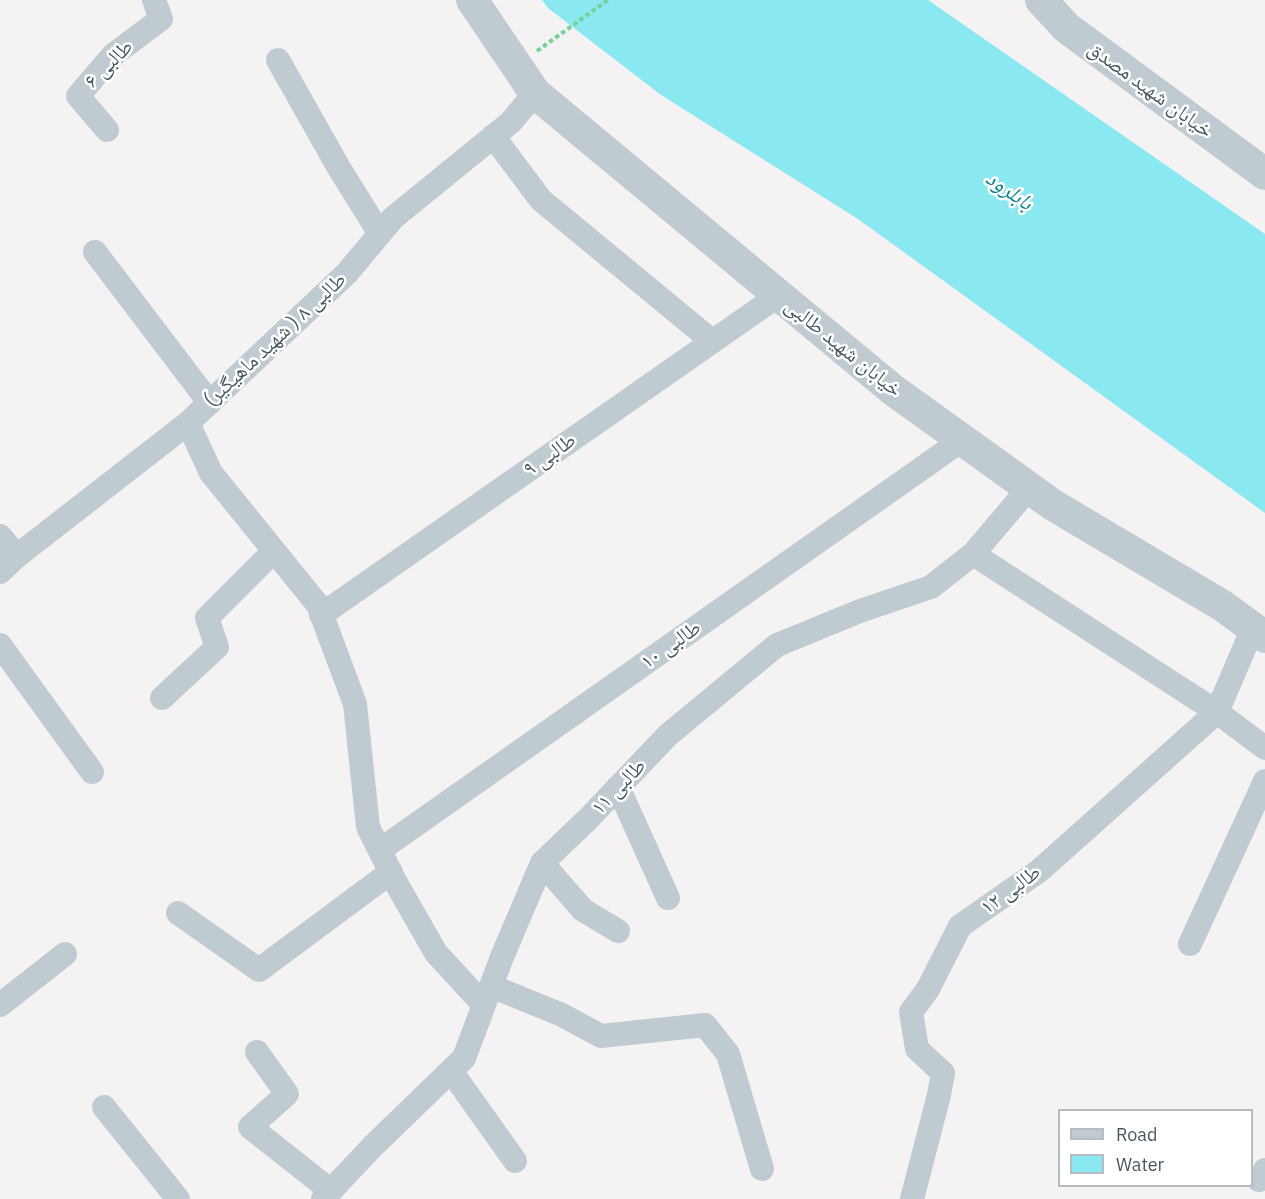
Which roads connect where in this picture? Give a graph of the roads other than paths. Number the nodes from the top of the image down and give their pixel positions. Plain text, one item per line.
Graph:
1 (154, 0) edge
2 (472, 0) edge
3 (1041, 0) edge
4 (278, 60) dead end
5 (535, 93) junction
6 (107, 130) dead end
7 (493, 136) junction
8 (1264, 172) edge
9 (380, 234) junction
10 (95, 252) dead end
11 (779, 295) junction
12 (712, 341) junction
13 (209, 402) junction
14 (188, 423) junction
15 (962, 440) junction
16 (1029, 488) junction
17 (0, 536) edge
18 (274, 551) junction
19 (973, 554) junction
20 (9, 564) edge
21 (321, 615) junction
22 (1259, 633) edge
23 (0, 645) edge
24 (162, 698) dead end
25 (1216, 712) junction
26 (1265, 748) edge
27 (92, 772) dead end
28 (1265, 781) edge
29 (618, 787) junction
30 (380, 849) junction
31 (542, 863) junction
32 (391, 872) junction
33 (668, 898) dead end
34 (178, 913) dead end
35 (618, 930) dead end
36 (1190, 944) dead end
37 (65, 954) dead end
38 (488, 995) junction
39 (0, 1005) edge
40 (257, 1052) dead end
41 (451, 1071) junction
42 (104, 1107) dead end
43 (515, 1161) dead end
44 (762, 1169) dead end
45 (327, 1195) edge
46 (178, 1199) edge
47 (912, 1199) edge

1 - 6 street, طالبی ۶
2 - 5 street, خیابان شهید طالبی
3 - 8 street, خیابان شهید مصدق
4 - 9 street
5 - 7 street, طالبی ۸ ( شهید ماهیگیر)
5 - 11 street, خیابان شهید طالبی
7 - 9 street, طالبی ۸ ( شهید ماهیگیر)
7 - 12 street
9 - 13 street, طالبی ۸ ( شهید ماهیگیر)
10 - 13 street
11 - 12 street, طالبی ۹
11 - 15 street, خیابان شهید طالبی
12 - 21 street, طالبی ۹
13 - 14 street, طالبی ۸ ( شهید ماهیگیر)
14 - 18 street
14 - 20 street, طالبی ۸ ( شهید ماهیگیر)
15 - 16 street, خیابان شهید طالبی
15 - 30 street, طالبی ۱۰
16 - 19 street, طالبی ۱۱
16 - 22 street, خیابان شهید طالبی
17 - 20 street
18 - 21 street
18 - 24 street
19 - 25 street
19 - 29 street, طالبی ۱۱
21 - 30 street
22 - 25 street, طالبی ۱۲
23 - 27 street
25 - 26 street
25 - 47 street, طالبی ۱۲
28 - 36 street
29 - 31 street, طالبی ۱۱
29 - 33 street
30 - 32 street
31 - 35 street
31 - 38 street, طالبی ۱۱
32 - 34 street
32 - 38 street
37 - 39 street
38 - 41 street, طالبی ۱۱
38 - 44 street
40 - 45 street
41 - 43 street
41 - 45 street, طالبی ۱۱
42 - 46 street

